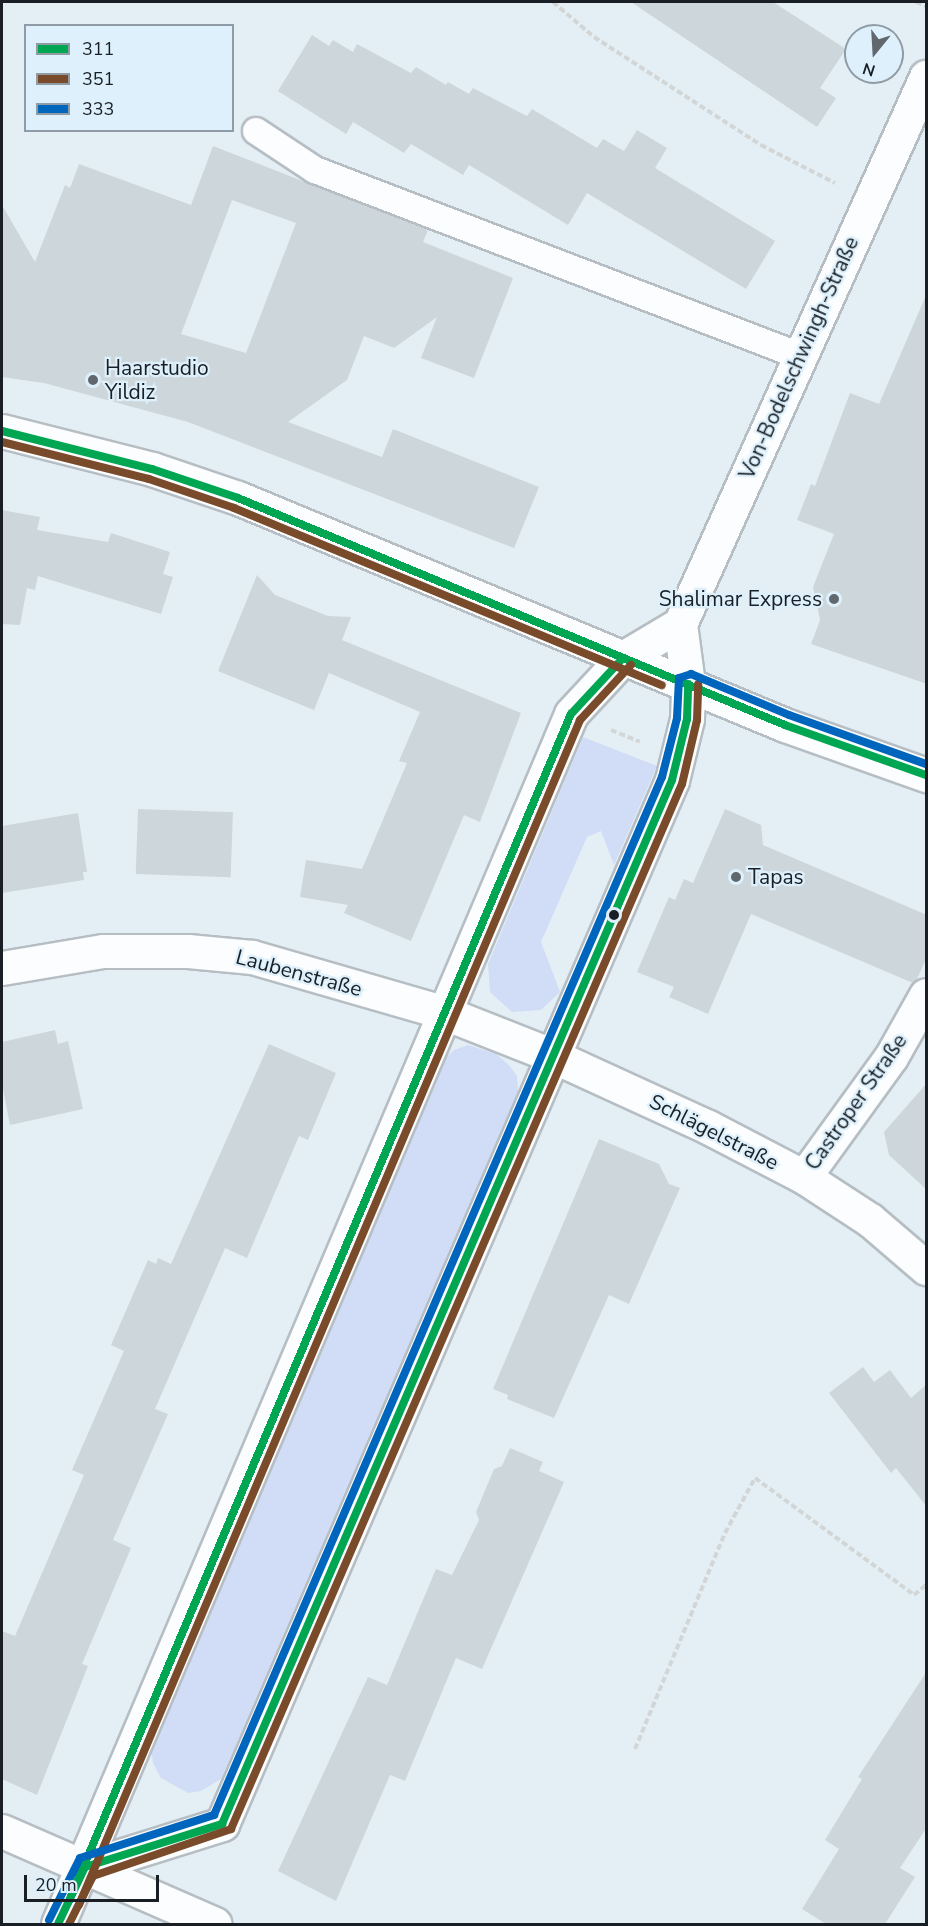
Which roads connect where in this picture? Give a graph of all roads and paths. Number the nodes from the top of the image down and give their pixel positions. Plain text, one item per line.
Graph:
1 (553, 2) edge
2 (916, 2) edge
3 (927, 6) edge
4 (924, 88) edge
5 (256, 131) dead end
6 (871, 199) junction
7 (800, 356) junction
8 (2, 431) edge
9 (680, 624) junction
10 (622, 658) junction
11 (688, 684) junction
12 (571, 714) junction
13 (680, 758) junction
14 (927, 775) edge
15 (2, 968) edge
16 (927, 995) edge
17 (442, 1012) junction
18 (551, 1055) junction
19 (804, 1178) junction
20 (927, 1268) edge
21 (927, 1585) edge
22 (634, 1749) dead end
23 (2, 1831) edge
24 (85, 1867) junction
25 (58, 1924) edge
26 (214, 1924) edge

1 - 6 path
2 - 3 path
4 - 6 street, Von-Bodelschwingh-Straße
5 - 7 lane
6 - 7 street, Von-Bodelschwingh-Straße
7 - 9 street, Von-Bodelschwingh-Straße
8 - 10 street
9 - 10 street
9 - 11 street
10 - 11 street
10 - 12 street
11 - 13 street
11 - 14 street
12 - 13 path
12 - 17 street
13 - 18 street
15 - 17 street, Laubenstraße
16 - 19 street, Castroper Straße
17 - 18 street, Laubenstraße
17 - 24 street
18 - 19 street, Schlägelstraße
18 - 24 street
19 - 20 street, Schlägelstraße
21 - 22 path
23 - 24 street
24 - 25 street
24 - 26 street

